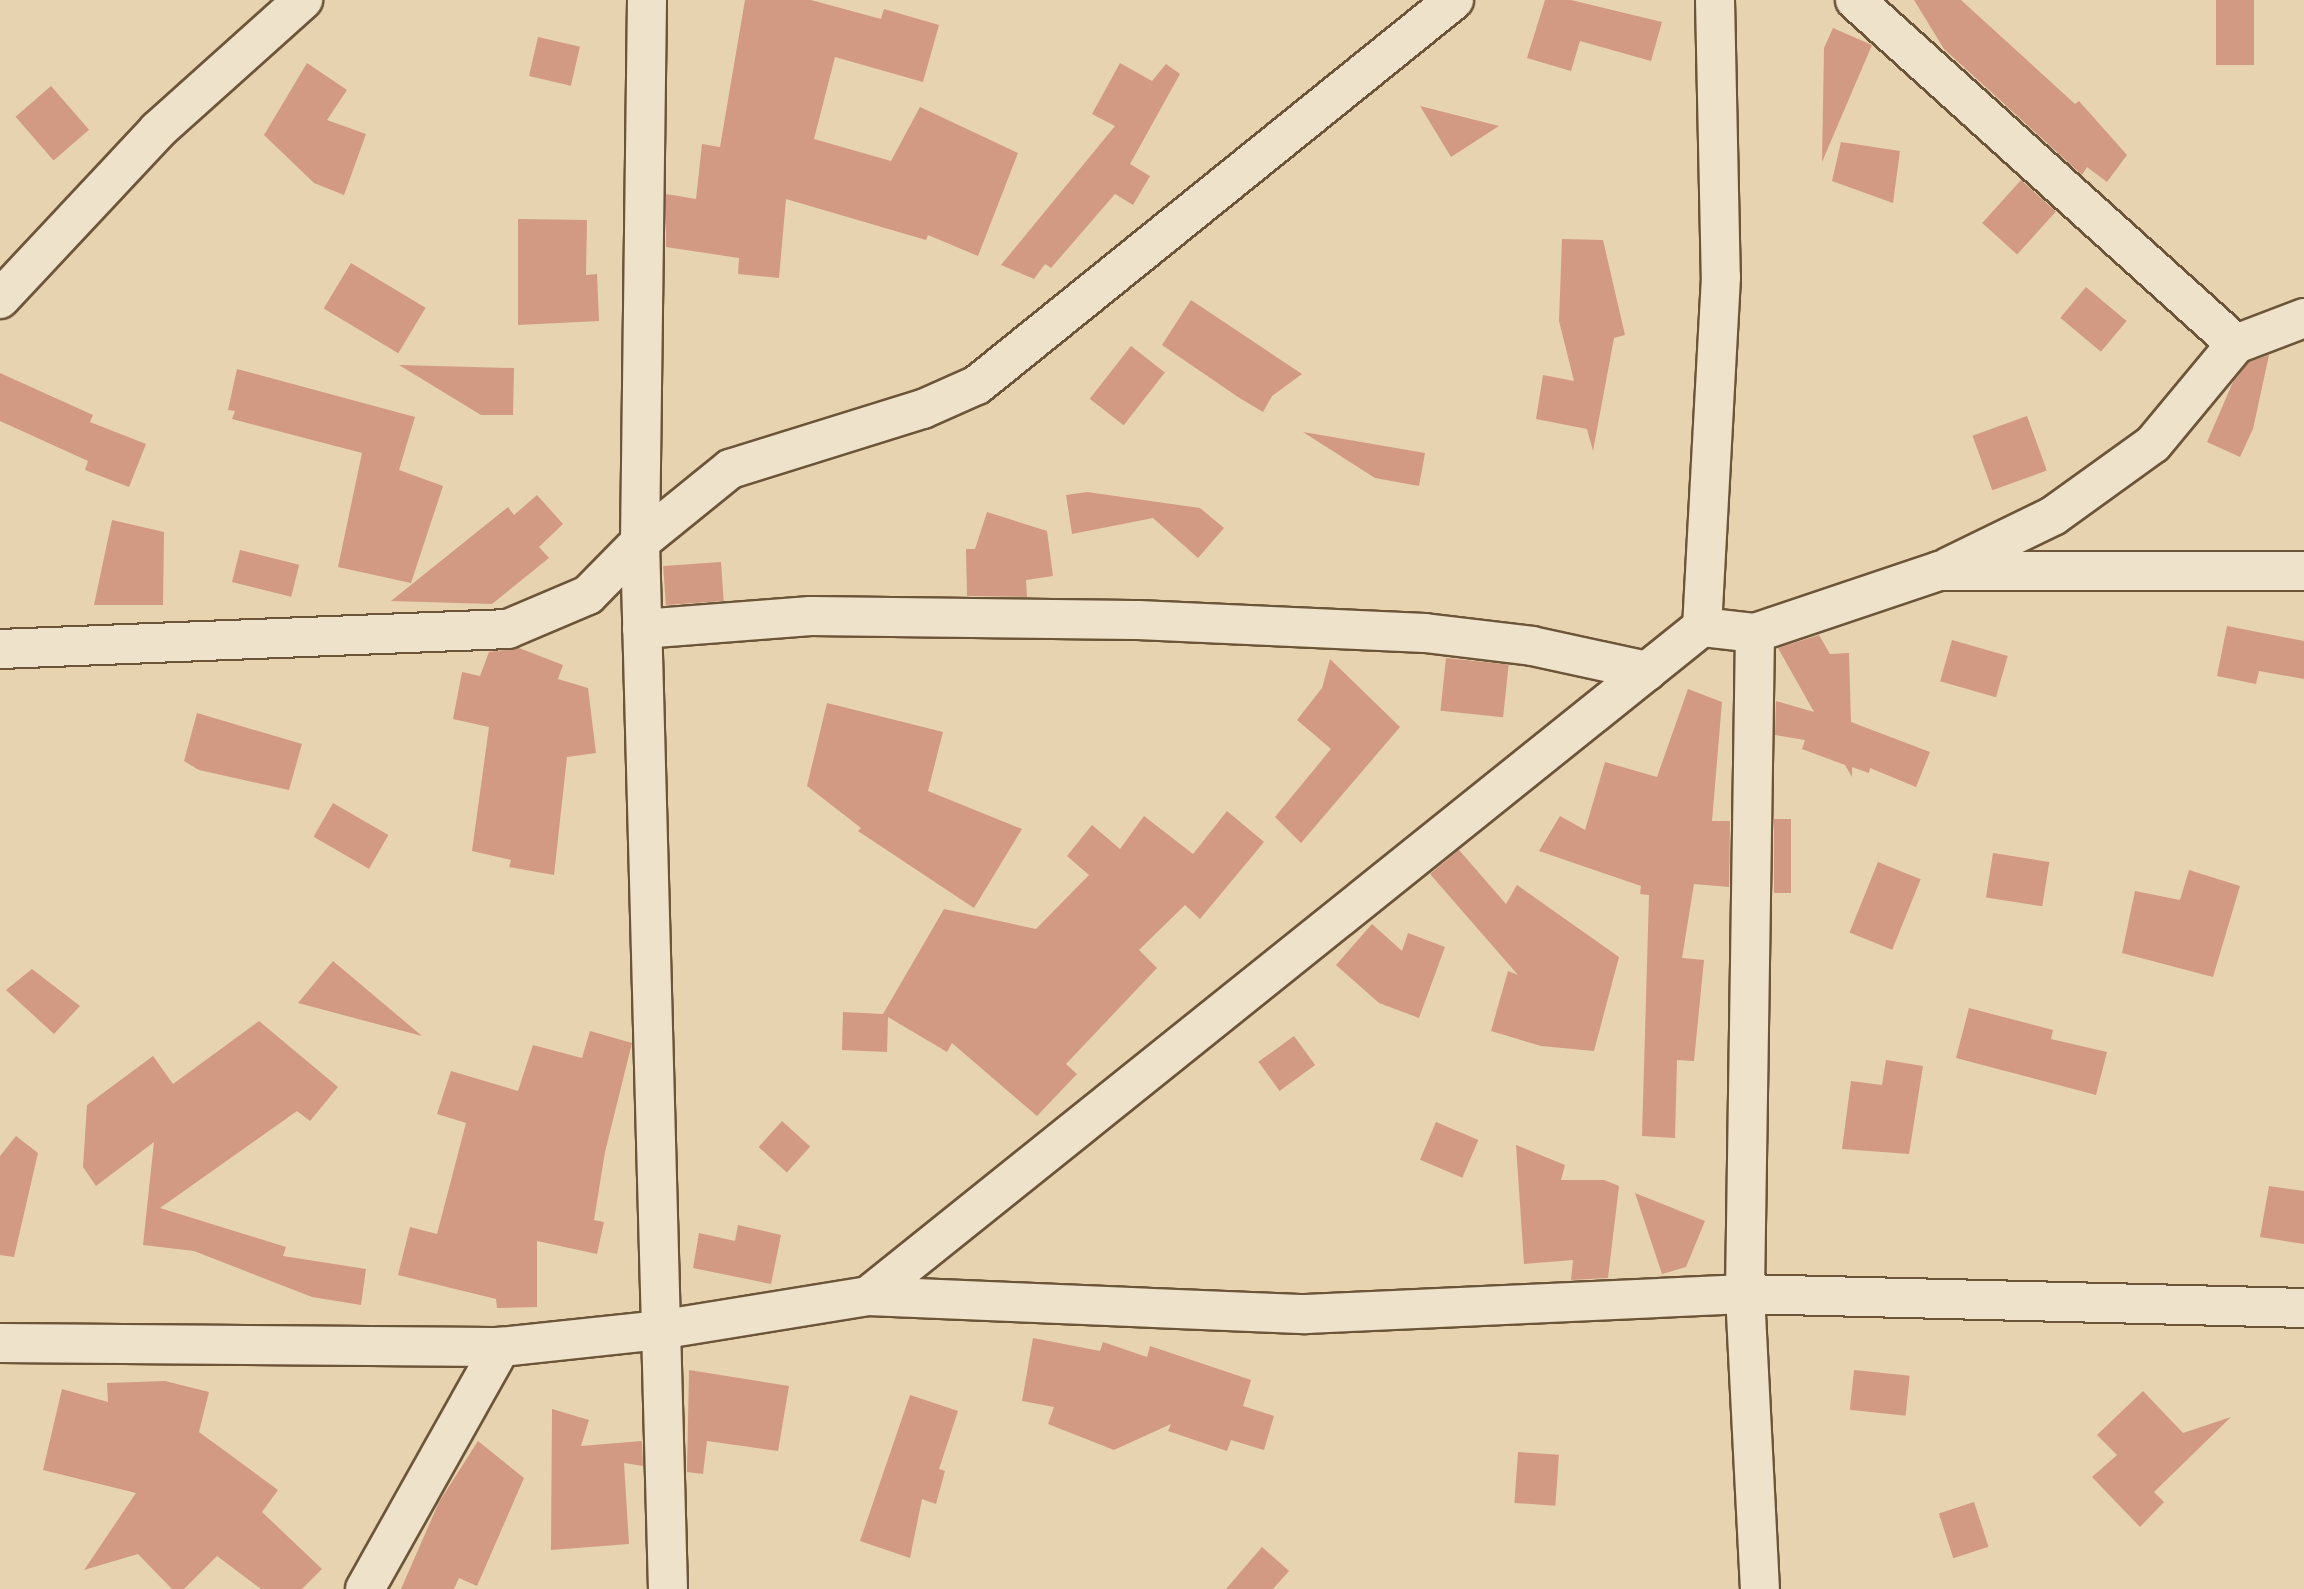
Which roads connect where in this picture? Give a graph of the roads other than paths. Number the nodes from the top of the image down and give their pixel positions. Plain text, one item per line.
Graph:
1 (303, 0) edge
2 (646, 0) edge
3 (1454, 0) edge
4 (1715, 0) edge
5 (1855, 0) edge
6 (0, 299) edge
7 (2304, 318) edge
8 (2236, 344) junction
9 (640, 542) junction
10 (1939, 571) junction
11 (2304, 571) edge
12 (1702, 627) junction
13 (642, 629) junction
14 (1755, 633) junction
15 (0, 649) edge
16 (1647, 671) junction
17 (1745, 1294) junction
18 (868, 1296) junction
19 (2304, 1308) edge
20 (659, 1330) junction
21 (0, 1343) edge
22 (501, 1347) junction
23 (365, 1589) edge
24 (668, 1589) edge
25 (1760, 1589) edge

1 - 6 street
2 - 9 street
3 - 9 street
4 - 12 street
5 - 8 street
7 - 8 street
8 - 10 street
9 - 13 street
9 - 15 street
10 - 11 street
10 - 14 street
12 - 14 street
12 - 16 street
13 - 16 street
13 - 20 street
14 - 17 street
16 - 18 street
17 - 18 street
17 - 19 street
17 - 25 street
18 - 20 street
20 - 22 street
20 - 24 street
21 - 22 street
22 - 23 street

